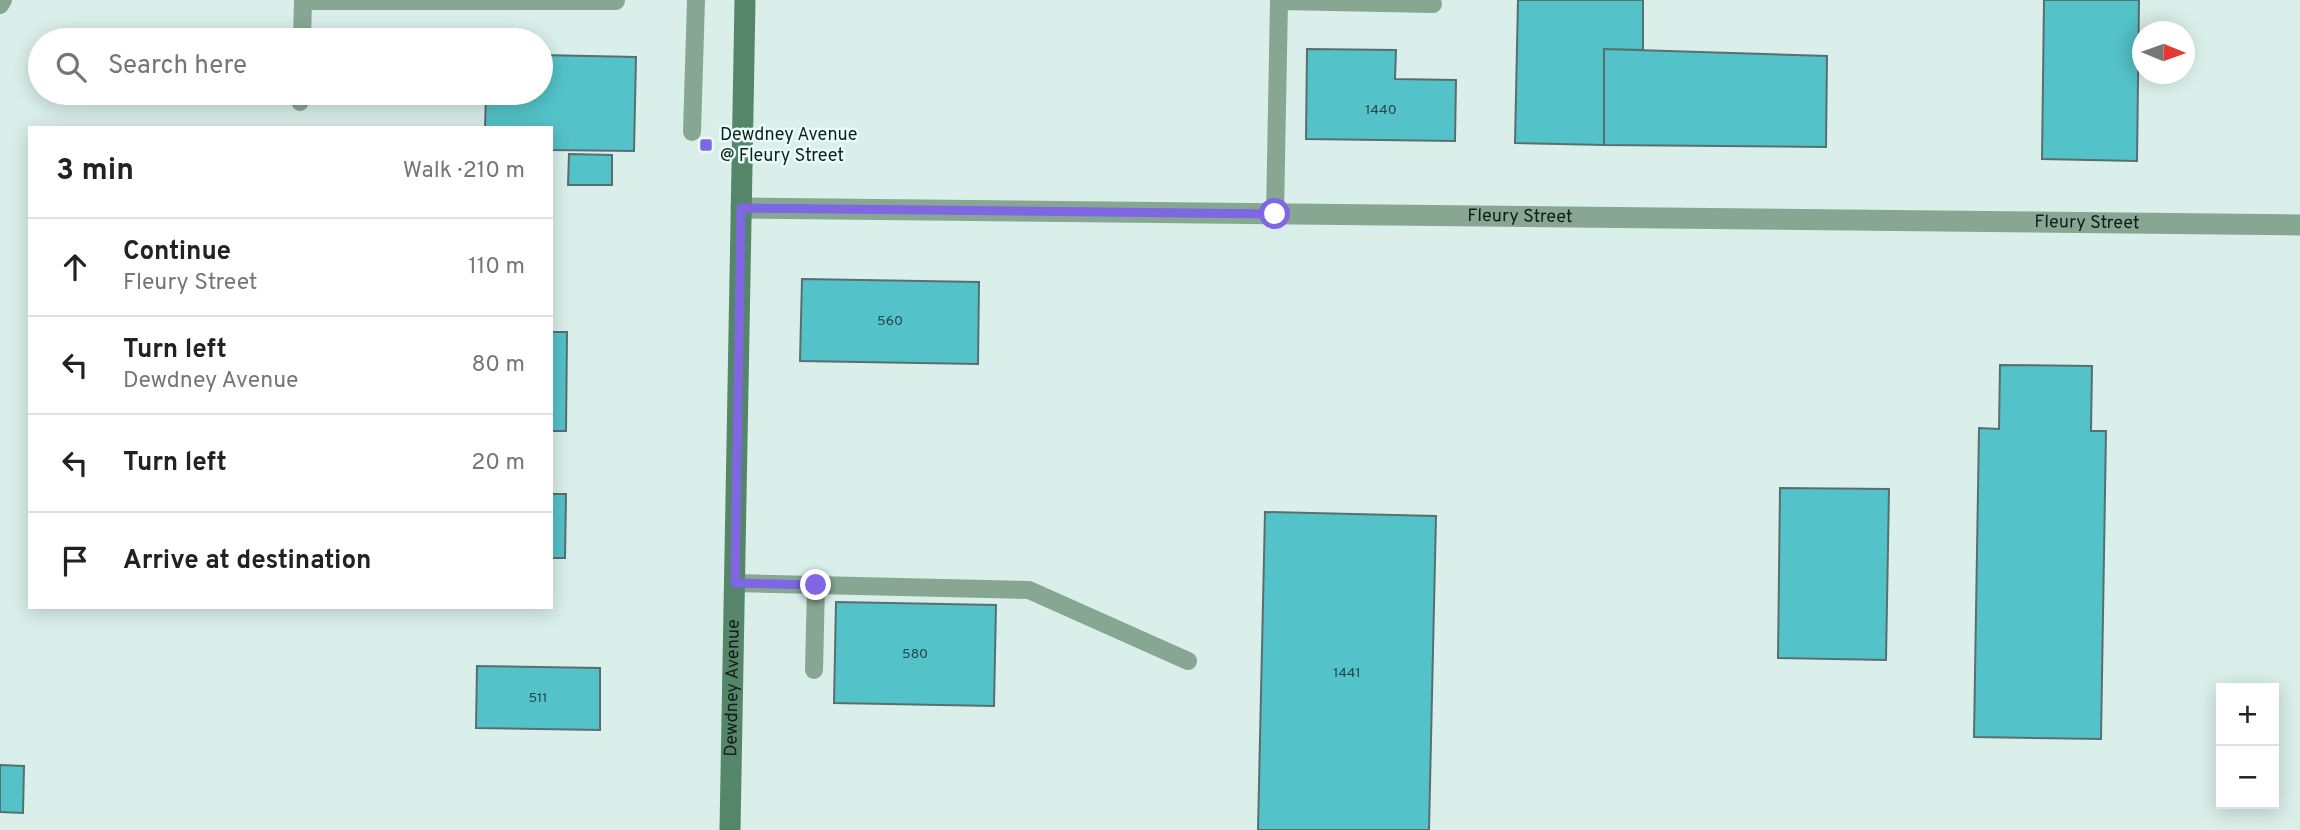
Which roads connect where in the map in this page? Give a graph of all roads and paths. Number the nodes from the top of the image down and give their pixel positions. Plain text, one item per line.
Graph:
1 (3, 0) edge
2 (696, 0) edge
3 (745, 0) edge
4 (303, 1) edge
5 (616, 1) edge
6 (1433, 4) dead end
7 (0, 5) edge
8 (302, 28) edge
9 (692, 132) dead end
10 (741, 208) junction
11 (1275, 214) junction
12 (2300, 225) edge
13 (735, 583) junction
14 (816, 585) junction
15 (1188, 661) dead end
16 (814, 670) dead end
17 (730, 830) edge

1 - 7 lane
2 - 9 lane
3 - 10 street, Dewdney Avenue
4 - 5 lane
4 - 8 lane
6 - 11 lane
10 - 11 street, Fleury Street
10 - 13 street, Dewdney Avenue
11 - 12 street, Fleury Street
13 - 14 lane
13 - 17 street, Dewdney Avenue
14 - 15 lane
14 - 16 lane

